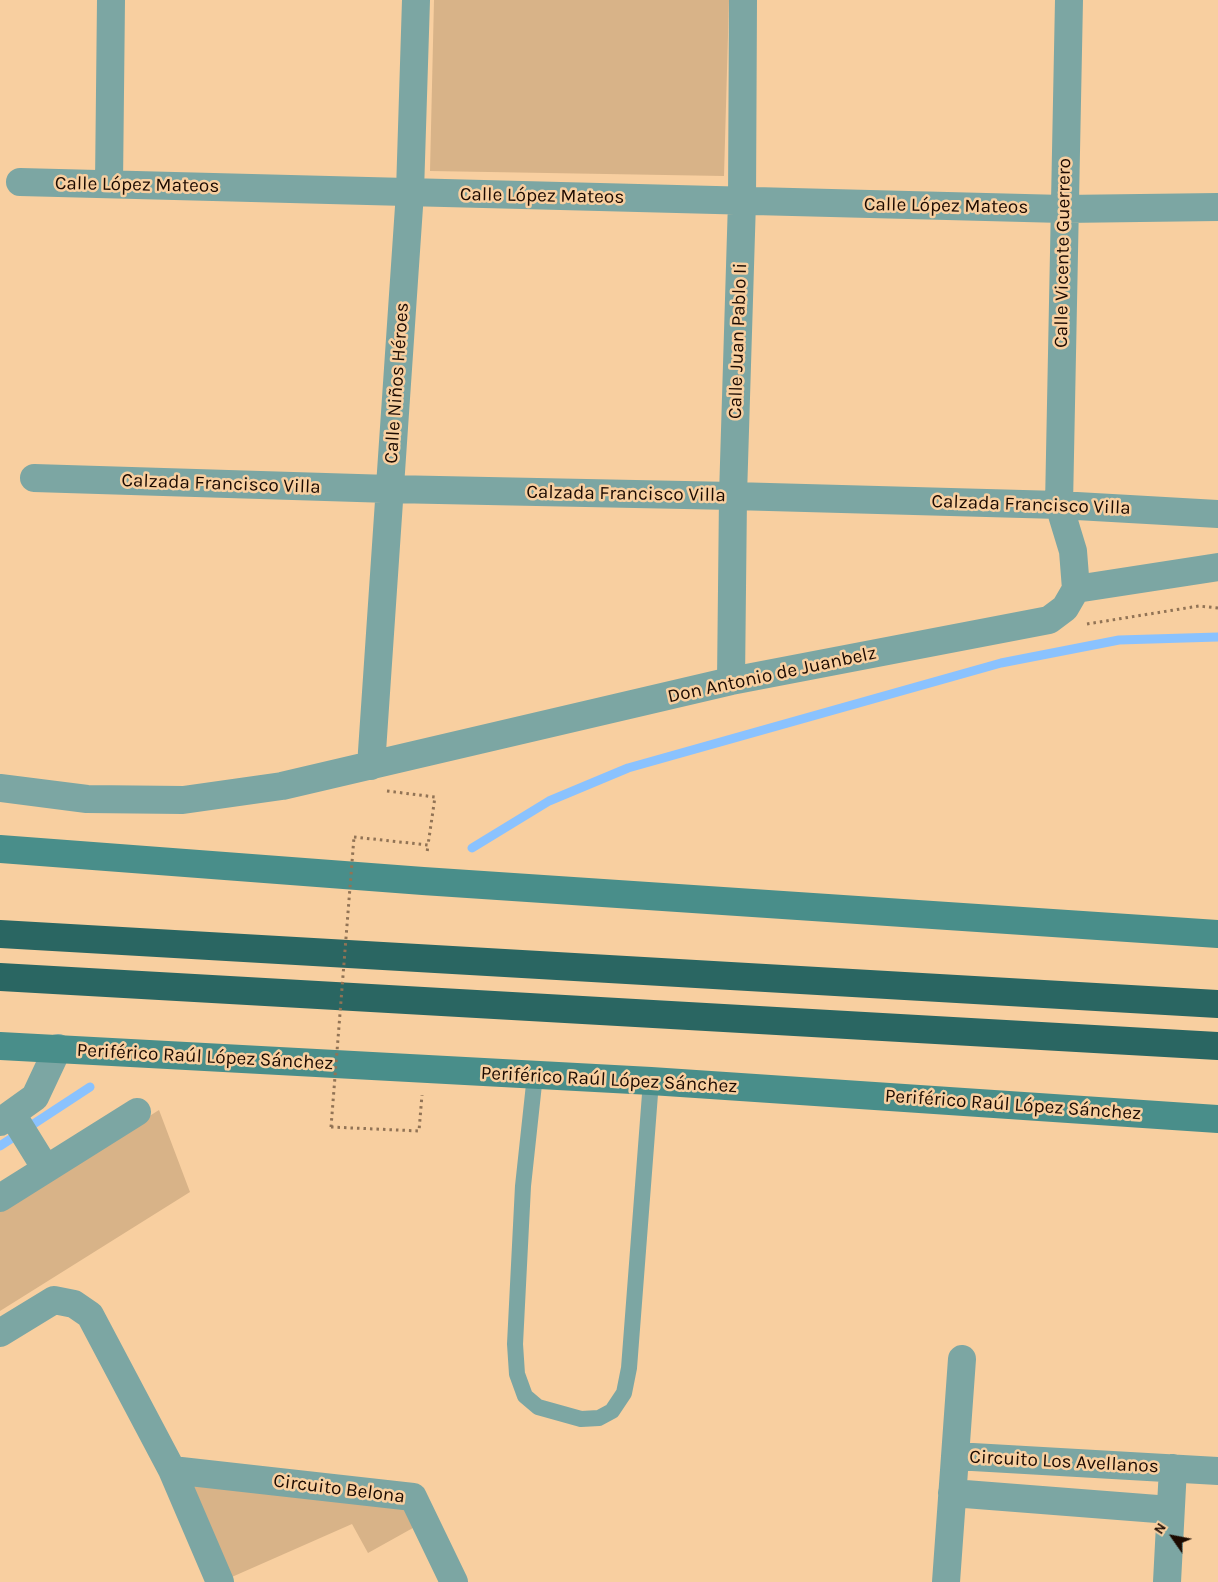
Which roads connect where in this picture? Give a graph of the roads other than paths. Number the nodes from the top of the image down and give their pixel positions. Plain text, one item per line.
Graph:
1 (111, 0) edge
2 (416, 0) edge
3 (743, 0) edge
4 (1069, 0) edge
5 (20, 182) dead end
6 (109, 184) junction
7 (410, 192) junction
8 (742, 201) junction
9 (1218, 207) edge
10 (1063, 209) junction
11 (34, 478) dead end
12 (390, 489) junction
13 (733, 496) junction
14 (1058, 505) junction
15 (1218, 514) edge
16 (1218, 567) edge
17 (1076, 589) junction
18 (731, 681) junction
19 (371, 766) junction
20 (0, 788) edge
21 (0, 849) edge
22 (0, 934) edge
23 (1218, 934) edge
24 (0, 977) edge
25 (1218, 1004) edge
26 (0, 1046) edge
27 (1218, 1046) edge
28 (58, 1048) junction
29 (535, 1075) junction
30 (651, 1081) junction
31 (137, 1112) dead end
32 (1218, 1119) edge
33 (11, 1121) edge
34 (42, 1163) junction
35 (0, 1198) edge
36 (0, 1333) edge
37 (962, 1359) dead end
38 (955, 1456) junction
39 (1173, 1468) junction
40 (172, 1470) junction
41 (1218, 1471) edge
42 (952, 1493) junction
43 (1170, 1510) junction
44 (220, 1582) edge
45 (454, 1582) edge
46 (946, 1582) edge
47 (1167, 1582) edge

1 - 6 street
2 - 7 street, Calle Niños Héroes
3 - 8 street, Calle Juan Pablo Ii
4 - 10 street, Calle Vicente Guerrero
5 - 6 street, Calle López Mateos
6 - 7 street, Calle López Mateos
7 - 8 street, Calle López Mateos
7 - 12 street, Calle Niños Héroes
8 - 10 street, Calle López Mateos
8 - 13 street, Calle Juan Pablo Ii
9 - 10 street, Calle López Mateos
10 - 14 street, Calle Vicente Guerrero
11 - 12 street, Calzada Francisco Villa
12 - 13 street, Calzada Francisco Villa
12 - 19 street, Calle Niños Héroes
13 - 14 street, Calzada Francisco Villa
13 - 18 street, Calle Juan Pablo Ii
14 - 15 street, Calzada Francisco Villa
14 - 17 street
16 - 17 street
17 - 18 street, Don Antonio de Juanbelz
18 - 19 street, Don Antonio de Juanbelz
19 - 20 street, Don Antonio de Juanbelz
21 - 23 main road
22 - 25 highway
24 - 27 highway
26 - 28 main road, Periférico Raúl López Sánchez
28 - 29 main road, Periférico Raúl López Sánchez
28 - 33 street
29 - 30 main road, Periférico Raúl López Sánchez
29 - 30 lane
30 - 32 main road, Periférico Raúl López Sánchez
31 - 34 street
33 - 34 street
34 - 35 street
36 - 40 street
37 - 38 street, Circuito Los Avellanos
38 - 39 street, Circuito Los Avellanos
38 - 42 street, Circuito Los Avellanos
39 - 41 street, Circuito Los Avellanos
39 - 43 street, Circuito Los Avellanos
40 - 44 street
40 - 45 street, Circuito Belona
42 - 43 street, Circuito Los Avellanos
42 - 46 street, Circuito Los Avellanos
43 - 47 street, Circuito Los Avellanos

